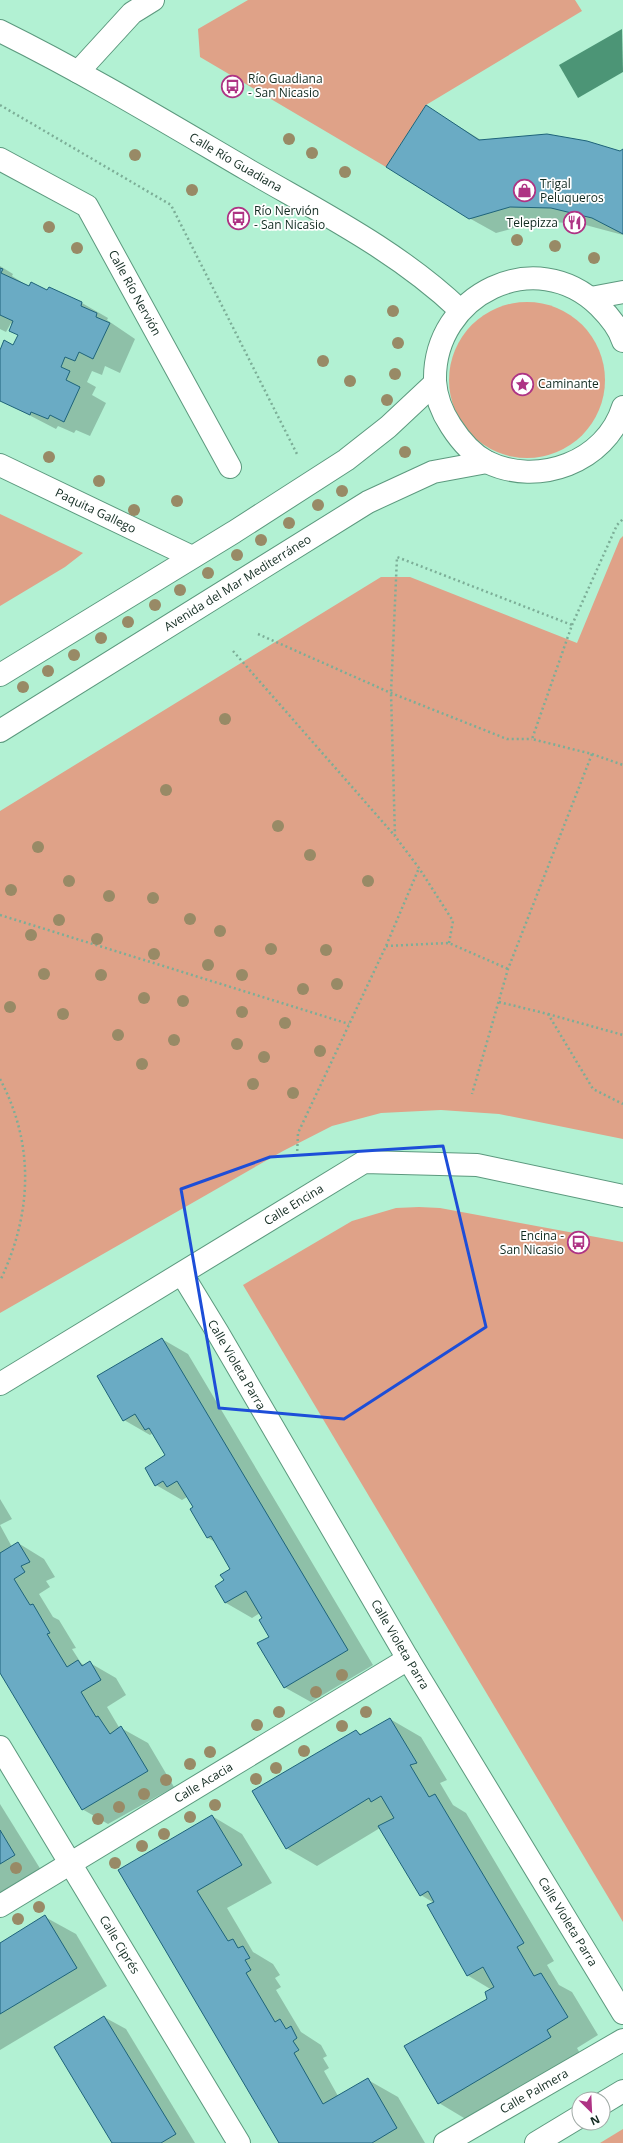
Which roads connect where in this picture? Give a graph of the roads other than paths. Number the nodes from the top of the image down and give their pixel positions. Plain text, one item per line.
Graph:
1 (153, 0) edge
2 (2, 28) edge
3 (78, 72) junction
4 (0, 159) edge
5 (623, 292) edge
6 (591, 298) junction
7 (460, 310) junction
8 (623, 341) edge
9 (435, 383) junction
10 (622, 416) edge
11 (487, 462) junction
12 (0, 466) edge
13 (230, 467) dead end
14 (192, 557) junction
15 (0, 675) edge
16 (0, 731) edge
17 (623, 1196) edge
18 (182, 1274) junction
19 (0, 1384) edge
20 (408, 1659) junction
21 (0, 1747) edge
22 (70, 1864) junction
23 (0, 1906) edge
24 (623, 2013) edge
25 (623, 2040) edge
26 (623, 2091) edge
27 (611, 2098) edge
28 (571, 2122) edge
29 (239, 2143) edge
30 (445, 2143) edge
31 (536, 2143) edge

1 - 3 street
2 - 3 street, Calle Río Guadiana
3 - 7 street, Calle Río Guadiana
4 - 13 street, Calle Río Nervión
5 - 6 street
6 - 7 street
6 - 8 street
7 - 9 street
9 - 11 street
9 - 14 street
10 - 11 street
11 - 16 street, Avenida del Mar Mediterráneo
12 - 14 street, Paquita Gallego
14 - 15 street
17 - 18 street, Calle Encina
18 - 19 street, Calle Encina
18 - 20 street, Calle Violeta Parra
20 - 22 street, Calle Acacia
20 - 24 street, Calle Violeta Parra
21 - 22 street, Calle Ciprés
22 - 23 street, Calle Acacia
22 - 29 street, Calle Ciprés
25 - 30 street, Calle Palmera
26 - 27 street
28 - 31 street

